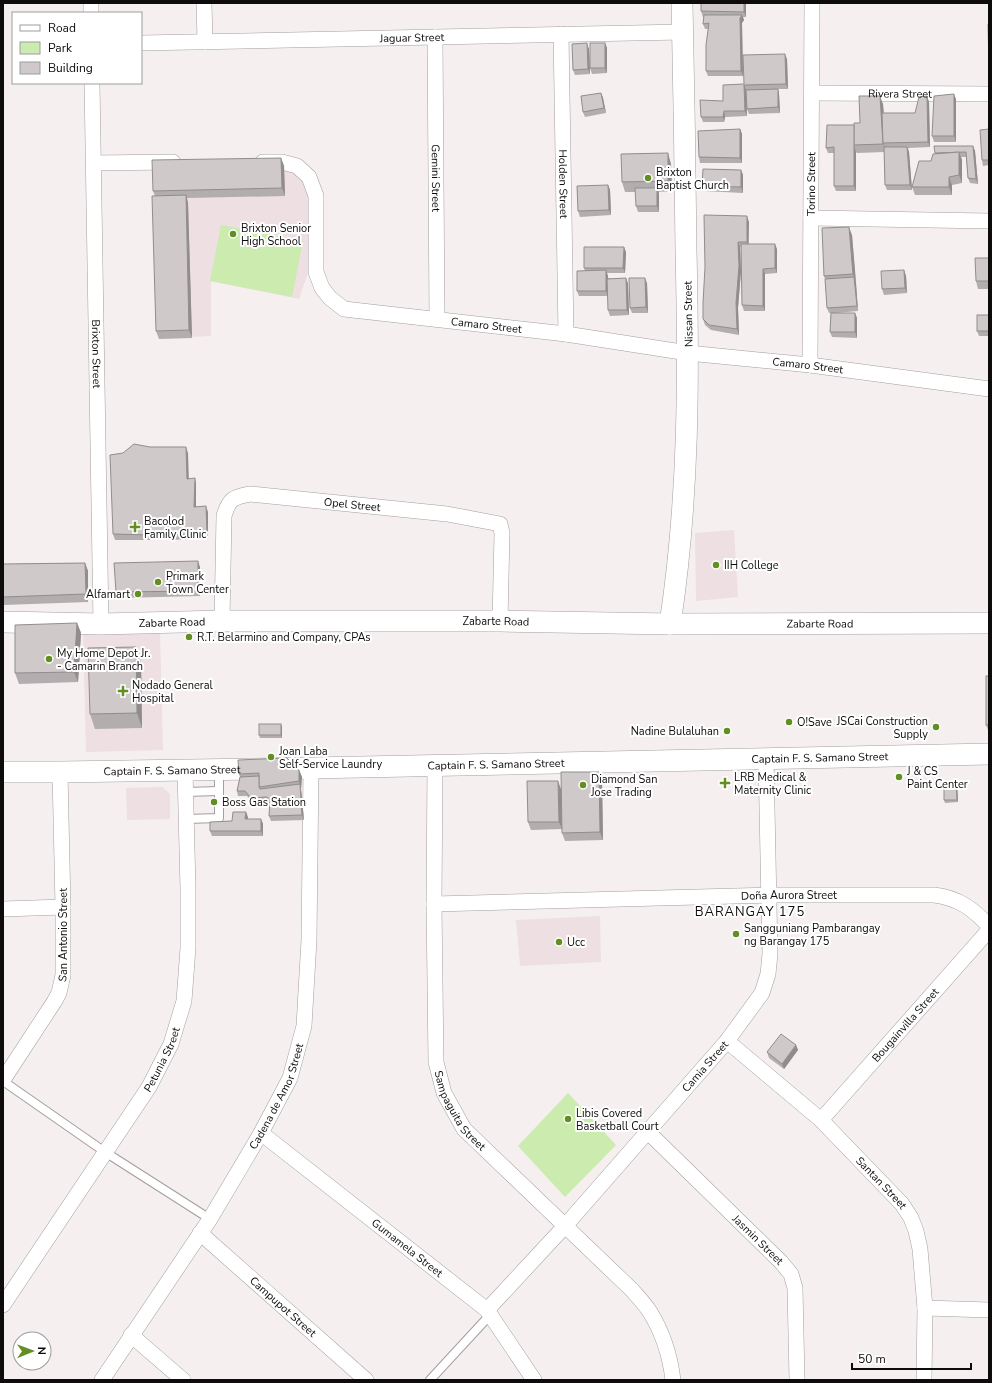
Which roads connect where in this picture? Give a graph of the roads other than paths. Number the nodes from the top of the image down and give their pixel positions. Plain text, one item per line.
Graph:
1 (204, 3) edge
2 (682, 3) edge
3 (812, 3) edge
4 (683, 32) junction
5 (561, 34) junction
6 (434, 37) junction
7 (205, 42) junction
8 (142, 43) edge
9 (92, 84) edge
10 (812, 93) junction
11 (989, 94) edge
12 (188, 162) edge
13 (250, 162) edge
14 (94, 163) junction
15 (811, 218) junction
16 (989, 221) edge
17 (437, 319) junction
18 (566, 334) junction
19 (688, 352) junction
20 (810, 365) junction
21 (989, 389) edge
22 (222, 621) junction
23 (500, 621) junction
24 (3, 622) edge
25 (989, 623) edge
26 (101, 624) junction
27 (670, 624) junction
28 (989, 754) edge
29 (766, 759) junction
30 (435, 766) junction
31 (311, 768) junction
32 (219, 769) junction
33 (185, 770) junction
34 (3, 772) edge
35 (60, 772) junction
36 (218, 791) junction
37 (186, 792) junction
38 (186, 819) junction
39 (769, 895) junction
40 (434, 904) junction
41 (64, 907) junction
42 (3, 909) edge
43 (989, 926) edge
44 (989, 930) edge
45 (727, 1041) junction
46 (3, 1081) edge
47 (821, 1120) junction
48 (648, 1132) junction
49 (261, 1133) junction
50 (105, 1152) junction
51 (210, 1219) junction
52 (565, 1226) junction
53 (200, 1232) junction
54 (3, 1305) edge
55 (925, 1308) junction
56 (989, 1310) edge
57 (489, 1313) junction
58 (131, 1335) junction
59 (102, 1380) edge
60 (183, 1380) edge
61 (366, 1380) edge
62 (430, 1380) edge
63 (534, 1380) edge
64 (673, 1380) edge
65 (797, 1380) edge
66 (924, 1380) edge

1 - 7 street
2 - 4 main road, Nissan Street
3 - 10 street, Torino Street
4 - 5 street, Jaguar Street
4 - 19 main road, Nissan Street
5 - 6 street, Jaguar Street
5 - 18 street, Holden Street
6 - 7 street, Jaguar Street
6 - 17 street, Gemini Street
7 - 8 street, Jaguar Street
9 - 14 street, Brixton Street
10 - 11 street, Rivera Street
10 - 15 street, Torino Street
12 - 14 street
13 - 17 street, Camaro Street
14 - 26 street, Brixton Street
15 - 16 street
15 - 20 street, Torino Street
17 - 18 street, Camaro Street
18 - 19 street, Camaro Street
19 - 20 street, Camaro Street
19 - 27 main road, Nissan Street
20 - 21 street, Camaro Street
22 - 23 main road, Zabarte Road
22 - 23 street, Opel Street
22 - 26 main road, Zabarte Road
23 - 27 main road, Zabarte Road
24 - 26 main road, Zabarte Road
25 - 27 main road, Zabarte Road
28 - 29 main road, Captain F. S. Samano Street
29 - 30 main road, Captain F. S. Samano Street
29 - 39 street, Camia Street
30 - 31 main road, Captain F. S. Samano Street
30 - 40 street, Sampaguita Street
31 - 32 main road, Captain F. S. Samano Street
31 - 49 street, Cadena de Amor Street
32 - 33 main road, Captain F. S. Samano Street
32 - 36 lane
33 - 35 main road, Captain F. S. Samano Street
33 - 37 street, Petunia Street
34 - 35 main road, Captain F. S. Samano Street
35 - 41 street, San Antonio Street
36 - 37 lane
36 - 38 lane
37 - 38 street, Petunia Street
38 - 50 street, Petunia Street
39 - 40 street, Doña Aurora Street
39 - 43 street, Doña Aurora Street
39 - 45 street, Camia Street
40 - 52 street, Sampaguita Street
41 - 42 street
41 - 46 street, San Antonio Street
44 - 47 street, Bougainvilla Street
45 - 47 street, Santan Street
45 - 48 street, Camia Street
46 - 50 lane
47 - 55 street, Santan Street
48 - 52 street, Camia Street
48 - 65 street, Jasmin Street
49 - 51 street, Cadena de Amor Street
49 - 57 street, Gumamela Street
50 - 51 lane
50 - 54 street, Petunia Street
51 - 53 street, Cadena de Amor Street
52 - 57 street, Camia Street
52 - 64 street, Sampaguita Street
53 - 58 street, Cadena de Amor Street
53 - 61 street, Campupot Street
55 - 56 street
55 - 66 street, Santan Street
57 - 62 lane
57 - 63 street, Gumamela Street
58 - 59 street, Cadena de Amor Street
58 - 60 street

